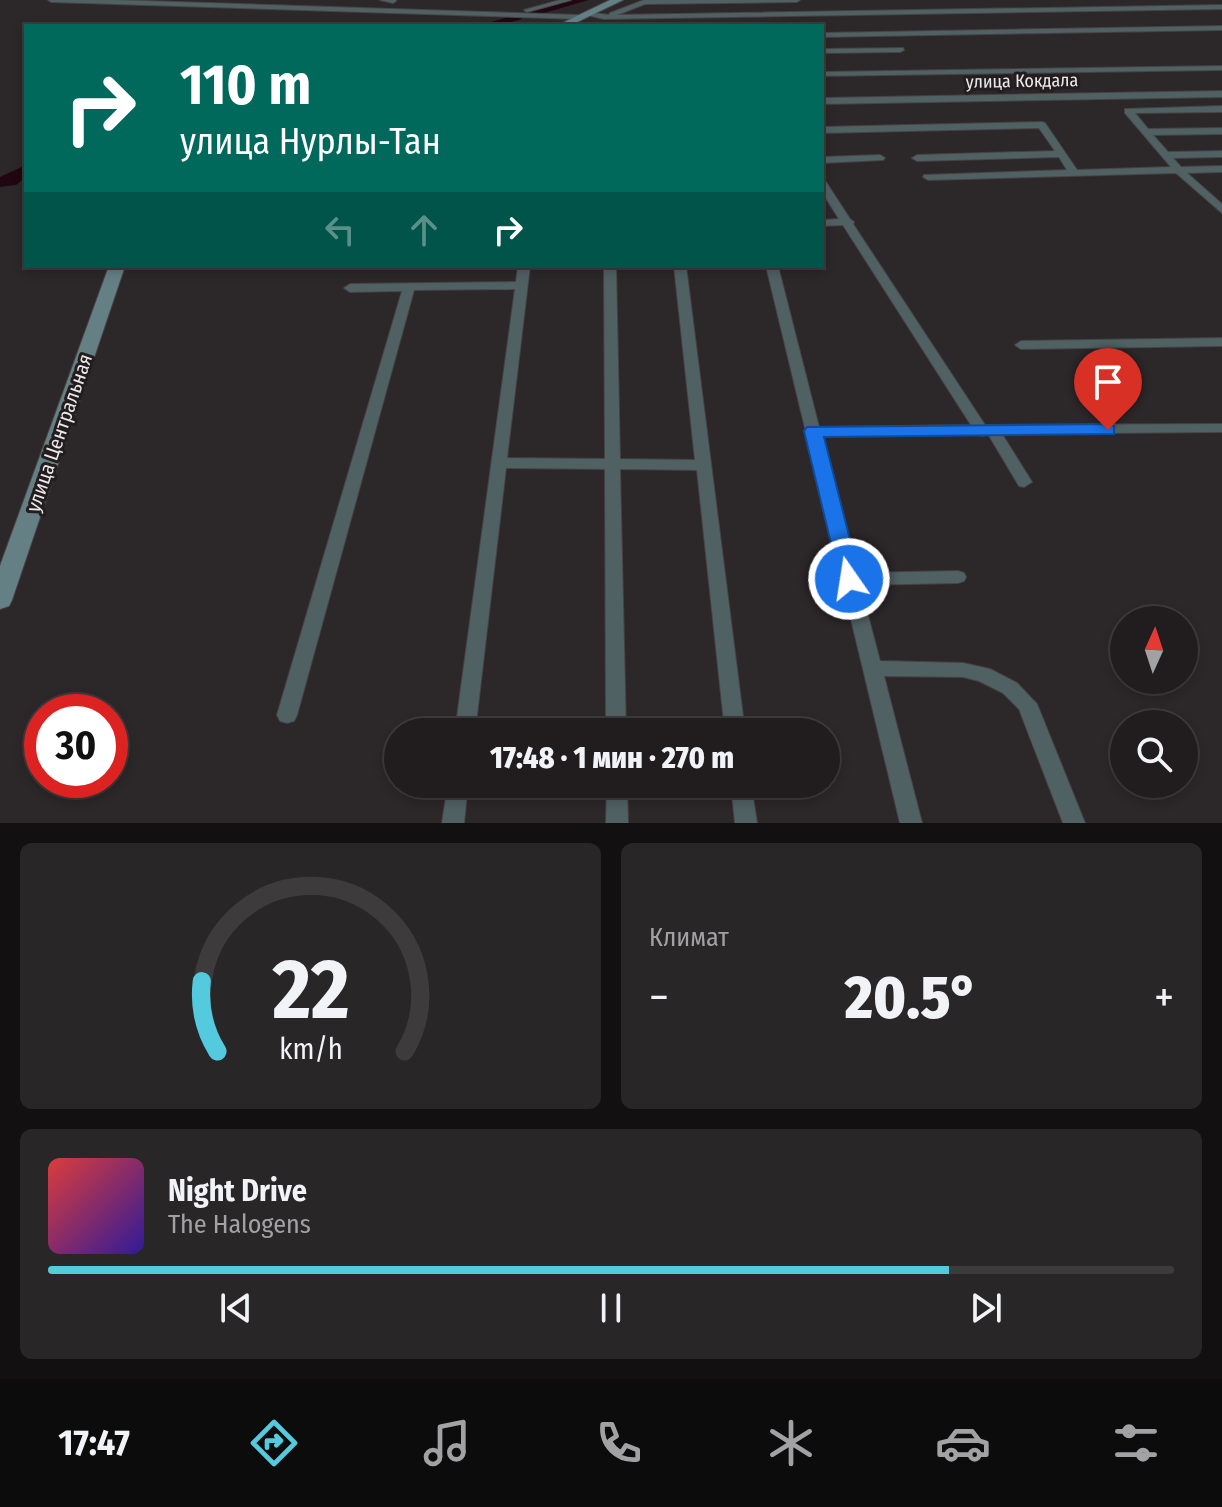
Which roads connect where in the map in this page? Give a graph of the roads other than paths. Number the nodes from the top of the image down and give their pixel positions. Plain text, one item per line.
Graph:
1 (51, 0) edge
2 (312, 0) edge
3 (383, 0) edge
4 (394, 0) edge
5 (464, 0) edge
6 (568, 0) edge
7 (618, 0) edge
8 (797, 0) edge
9 (211, 2) edge
10 (1222, 7) edge
11 (303, 8) junction
12 (382, 10) junction
13 (451, 13) junction
14 (520, 15) junction
15 (583, 16) junction
16 (604, 17) junction
17 (565, 24) edge
18 (1222, 28) edge
19 (824, 35) edge
20 (900, 50) dead end
21 (824, 51) edge
22 (1222, 68) edge
23 (824, 74) edge
24 (1222, 94) edge
25 (824, 101) edge
26 (1222, 109) edge
27 (824, 130) edge
28 (1222, 131) edge
29 (1145, 132) junction
30 (1061, 154) junction
31 (1222, 154) edge
32 (1166, 155) junction
33 (880, 158) dead end
34 (917, 158) dead end
35 (824, 160) edge
36 (1222, 169) edge
37 (1178, 170) junction
38 (1074, 173) junction
39 (928, 177) dead end
40 (824, 187) edge
41 (1222, 199) edge
42 (1209, 200) junction
43 (1222, 210) edge
44 (849, 222) junction
45 (824, 223) edge
46 (116, 268) edge
47 (524, 268) edge
48 (610, 268) edge
49 (680, 268) edge
50 (772, 268) edge
51 (521, 285) junction
52 (409, 287) junction
53 (350, 288) dead end
54 (1222, 342) edge
55 (1021, 345) dead end
56 (1222, 428) edge
57 (813, 431) junction
58 (988, 432) junction
59 (498, 463) junction
60 (612, 464) junction
61 (705, 465) junction
62 (1024, 482) dead end
63 (958, 577) dead end
64 (849, 579) junction
65 (0, 600) edge
66 (871, 668) junction
67 (287, 715) dead end
68 (467, 718) edge
69 (616, 718) edge
70 (733, 718) edge
71 (456, 798) edge
72 (617, 798) edge
73 (743, 798) edge
74 (453, 823) edge
75 (617, 823) edge
76 (746, 823) edge
77 (911, 823) edge
78 (1074, 823) edge

1 - 9 street
2 - 11 street
3 - 4 street
4 - 12 street
5 - 13 street
6 - 14 street
7 - 15 main road
8 - 16 street
9 - 11 street
10 - 16 street
11 - 12 street
12 - 13 street
13 - 14 street
14 - 15 street
15 - 16 street
15 - 17 main road
18 - 19 street
20 - 21 street
22 - 23 street
24 - 25 street, улица Кокдала
26 - 29 street
27 - 30 street
28 - 29 street
29 - 32 street
30 - 34 street
30 - 38 street
31 - 32 street
32 - 37 street
33 - 35 street
36 - 37 street
37 - 38 street
37 - 42 street
38 - 39 street
40 - 44 street
41 - 42 street
42 - 43 street
44 - 45 street
44 - 58 street
46 - 65 main road, улица Центральная
47 - 51 street
48 - 60 street
49 - 61 street
50 - 57 street
51 - 52 street
51 - 59 street
52 - 53 street
52 - 67 street
54 - 55 street
56 - 58 street
57 - 58 street
57 - 64 street
58 - 62 street
59 - 60 street
59 - 68 street
60 - 61 street
60 - 69 street
61 - 70 street
63 - 64 street
64 - 66 street
66 - 77 street
66 - 78 street
71 - 74 street
72 - 75 street
73 - 76 street

